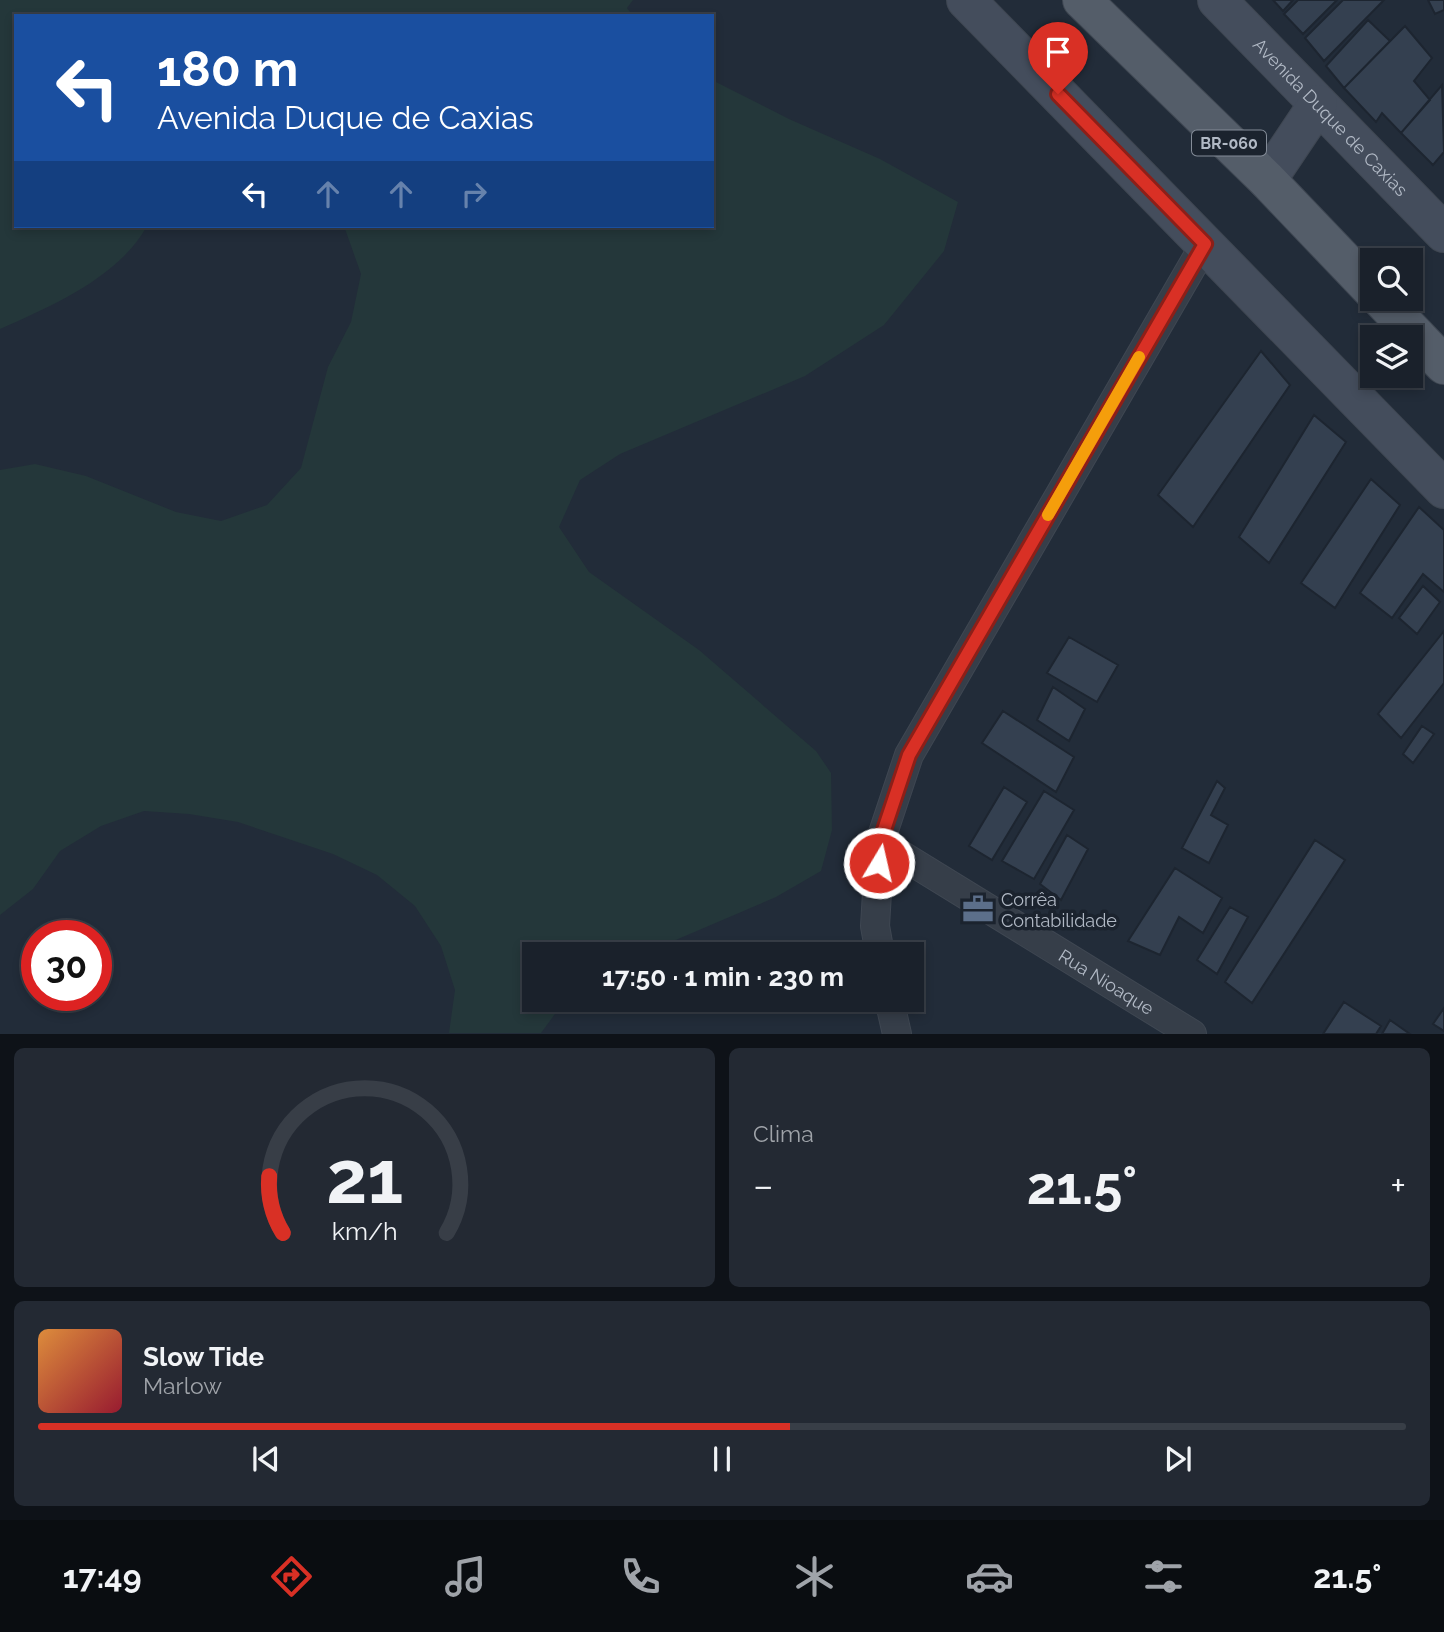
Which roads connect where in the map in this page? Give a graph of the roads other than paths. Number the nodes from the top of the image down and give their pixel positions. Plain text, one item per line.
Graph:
1 (966, 0) edge
2 (1082, 0) edge
3 (1217, 0) edge
4 (1318, 104) junction
5 (1267, 180) junction
6 (1444, 233) edge
7 (1205, 244) junction
8 (1360, 277) edge
9 (1392, 311) edge
10 (1444, 365) edge
11 (1444, 489) edge
12 (880, 842) junction
13 (878, 942) edge
14 (892, 1012) edge
15 (897, 1034) edge
16 (1192, 1034) edge

1 - 7 street
2 - 5 main road, BR-060
3 - 4 street, Avenida Duque de Caxias
4 - 5 street
4 - 6 street, Avenida Duque de Caxias
5 - 8 main road, BR-060
7 - 11 street
7 - 12 street
9 - 10 main road
12 - 13 street
12 - 16 street, Rua Nioaque
14 - 15 street

